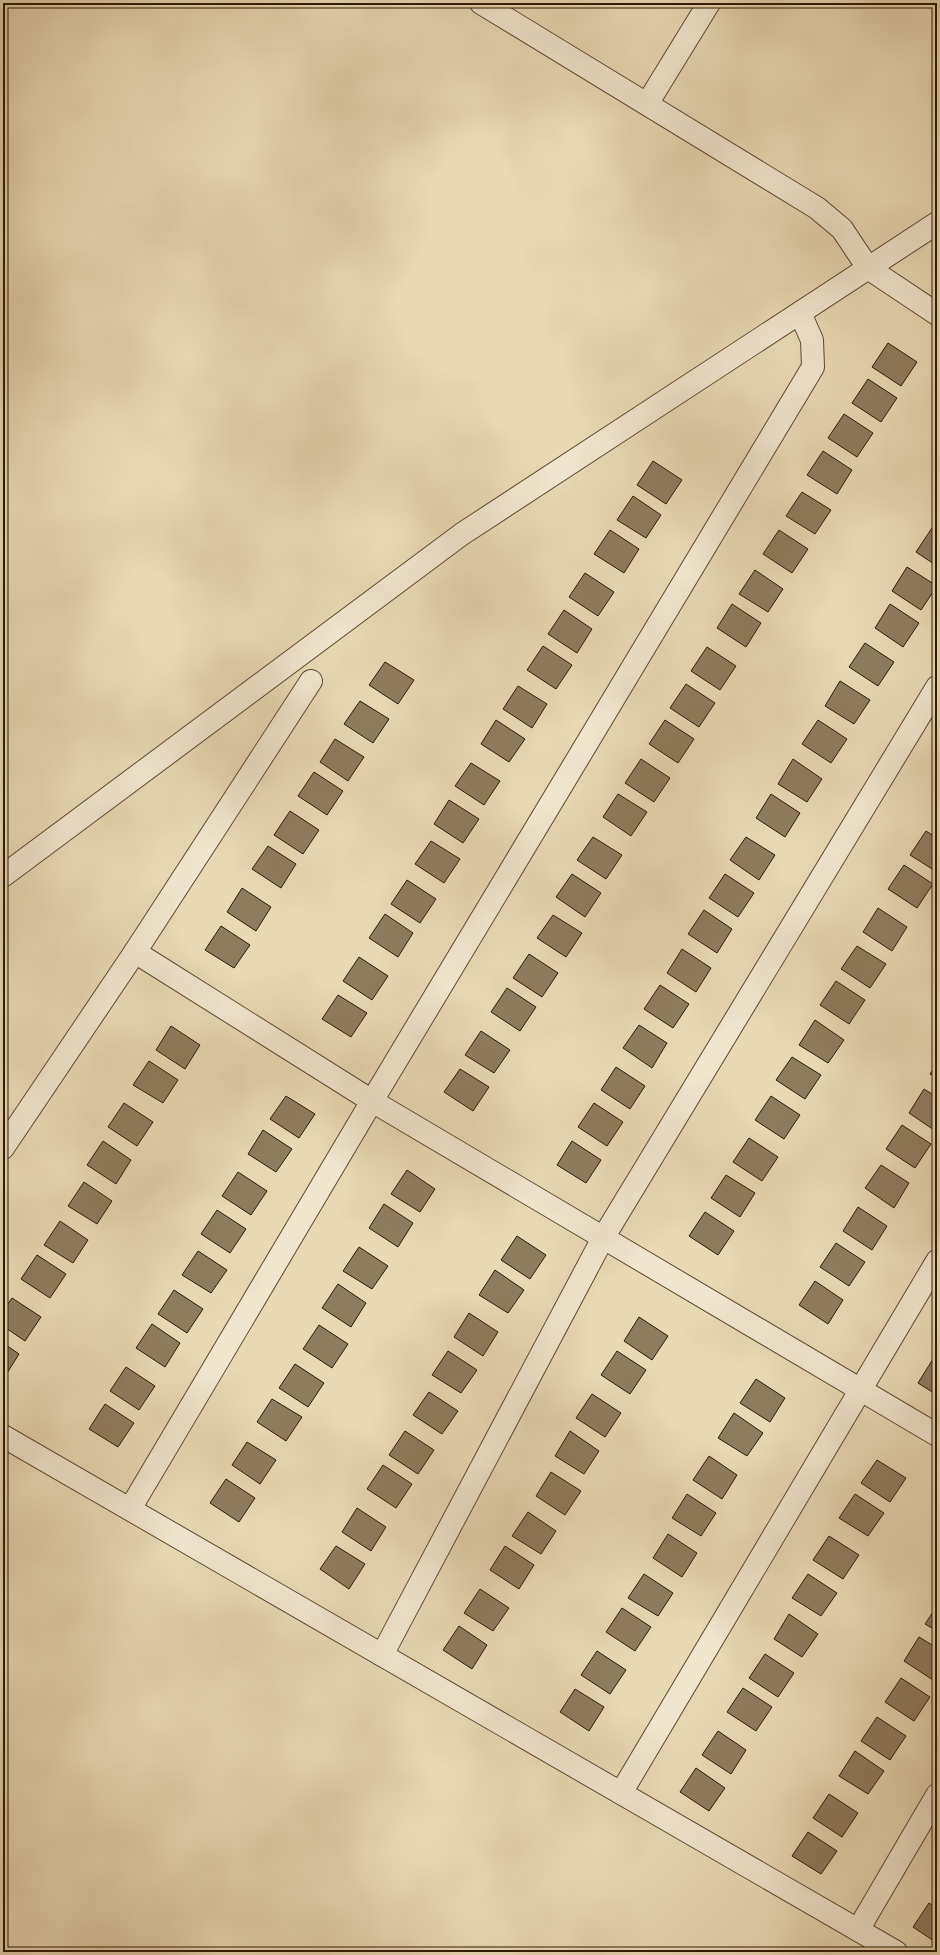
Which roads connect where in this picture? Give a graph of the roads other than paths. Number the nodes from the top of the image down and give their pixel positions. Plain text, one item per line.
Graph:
1 (481, 3) edge
2 (709, 3) edge
3 (647, 104) junction
4 (937, 224) edge
5 (868, 268) junction
6 (800, 314) junction
7 (937, 314) edge
8 (311, 681) dead end
9 (937, 687) edge
10 (3, 876) edge
11 (135, 952) junction
12 (372, 1101) junction
13 (3, 1148) edge
14 (603, 1238) junction
15 (937, 1261) edge
16 (861, 1390) junction
17 (937, 1435) edge
18 (3, 1436) edge
19 (130, 1509) junction
20 (382, 1655) junction
21 (621, 1793) junction
22 (937, 1795) edge
23 (858, 1930) junction
24 (896, 1952) edge

1 - 3 street
2 - 3 street
3 - 5 street
4 - 5 street
5 - 6 street
5 - 7 street
6 - 10 street
6 - 12 street
8 - 11 street
9 - 14 street
11 - 12 street
11 - 13 street
12 - 14 street
12 - 19 street
14 - 16 street
14 - 20 street
15 - 16 street
16 - 17 street
16 - 21 street
18 - 19 street
19 - 20 street
20 - 21 street
21 - 23 street
22 - 23 street
23 - 24 street

